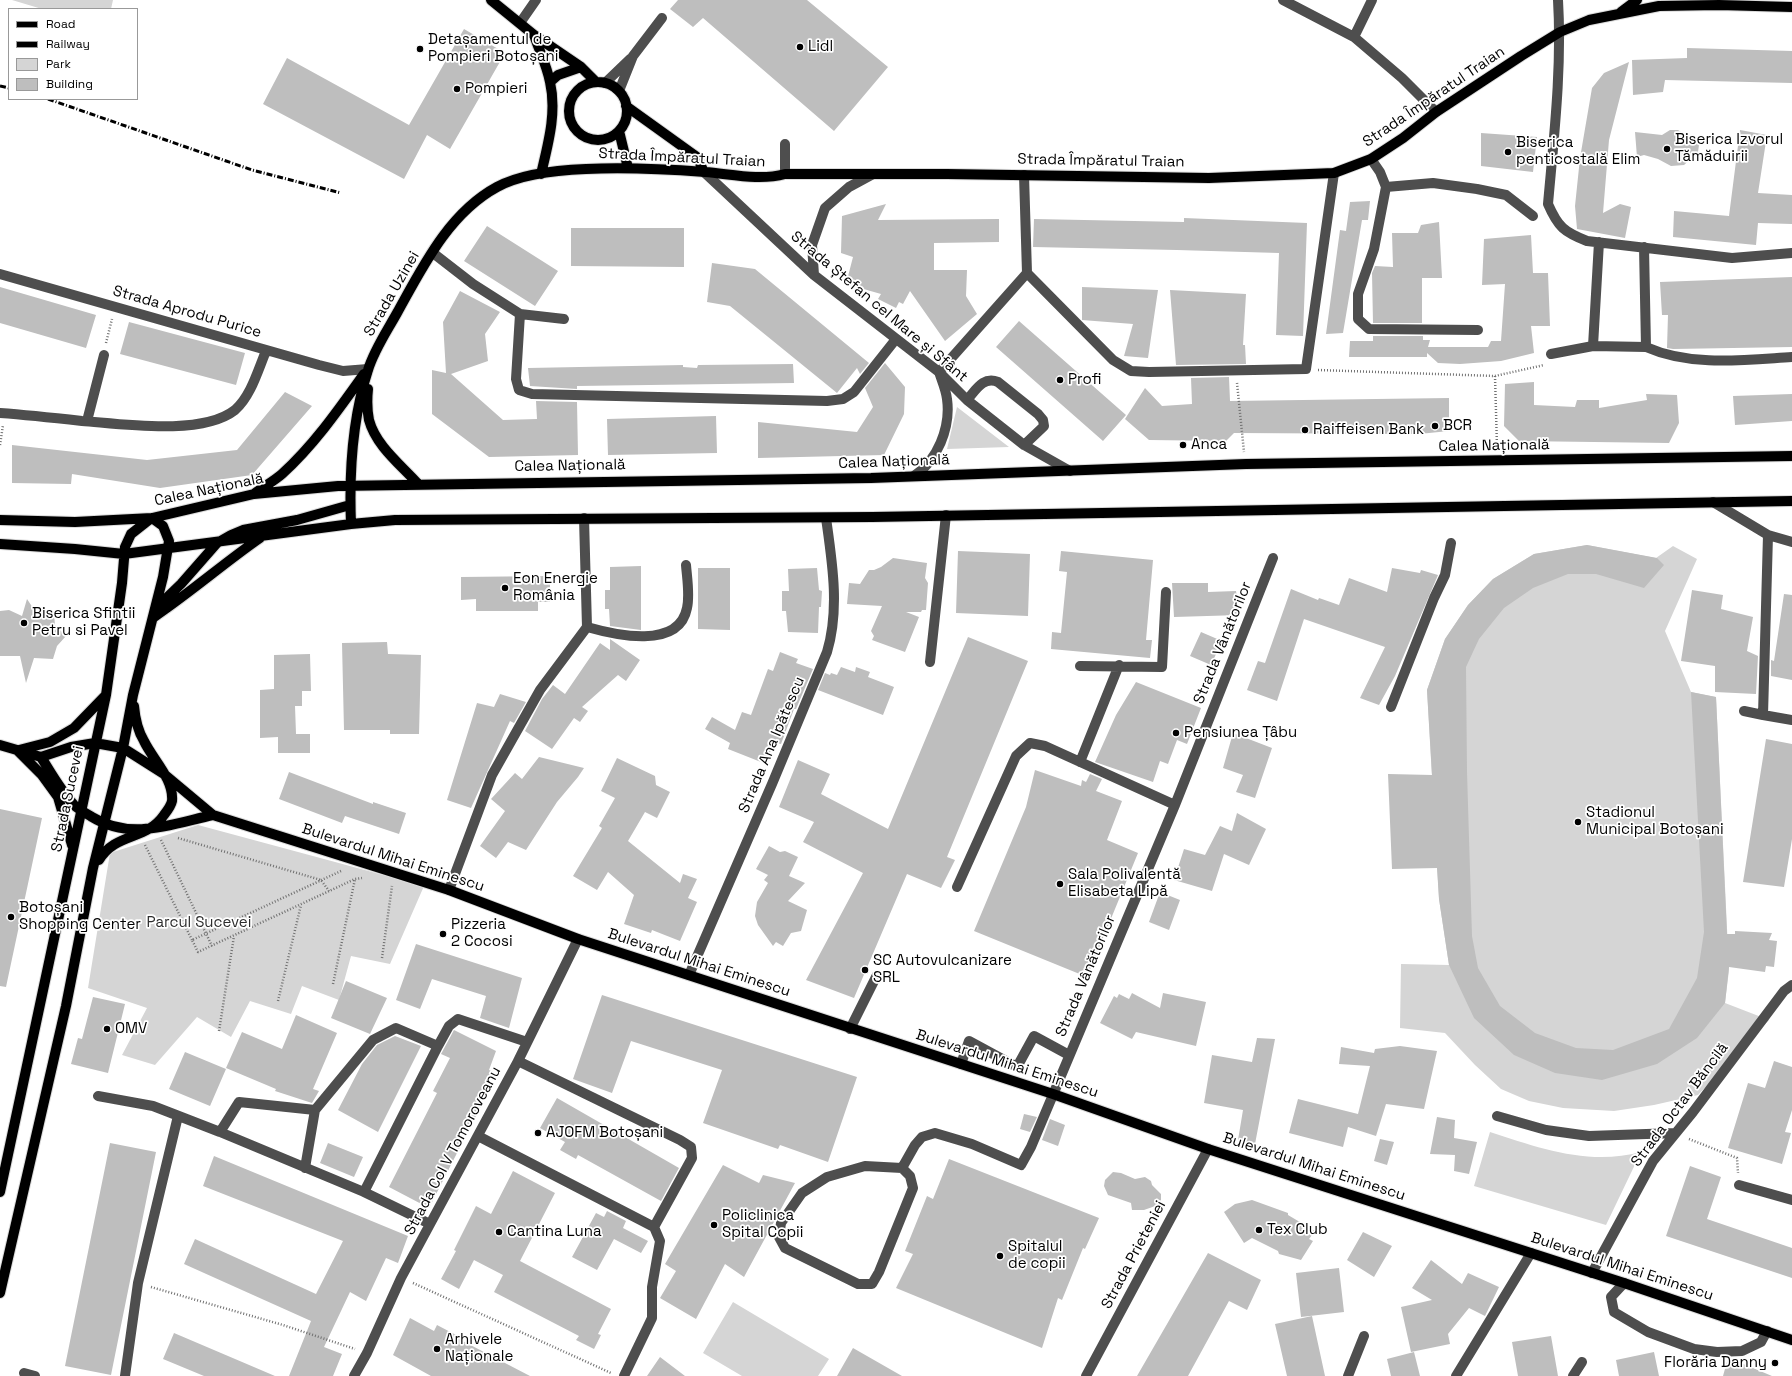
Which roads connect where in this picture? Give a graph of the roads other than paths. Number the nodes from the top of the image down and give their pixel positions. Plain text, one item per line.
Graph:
1 (491, 0) edge
2 (536, 0) edge
3 (1283, 0) edge
4 (1372, 0) edge
5 (1558, 0) edge
6 (1637, 0) edge
7 (1792, 6) edge
8 (1617, 14) junction
9 (662, 18) dead end
10 (520, 23) junction
11 (1560, 32) junction
12 (534, 35) junction
13 (1354, 37) junction
14 (633, 56) junction
15 (581, 68) junction
16 (550, 82) junction
17 (605, 84) junction
18 (626, 106) junction
19 (552, 108) junction
20 (568, 112) junction
21 (1436, 112) junction
22 (619, 131) junction
23 (785, 144) dead end
24 (1371, 159) junction
25 (628, 168) junction
26 (704, 172) junction
27 (1334, 173) junction
28 (541, 174) junction
29 (785, 174) junction
30 (873, 174) junction
31 (1024, 175) junction
32 (1386, 187) junction
33 (1533, 216) dead end
34 (1599, 242) junction
35 (1644, 247) junction
36 (433, 253) junction
37 (1792, 253) edge
38 (1027, 273) junction
39 (0, 274) edge
40 (814, 275) junction
41 (520, 314) junction
42 (564, 319) dead end
43 (1478, 330) dead end
44 (896, 339) junction
45 (1593, 346) junction
46 (1646, 347) junction
47 (266, 351) junction
48 (1551, 354) road end
49 (104, 355) road end
50 (1792, 357) edge
51 (368, 369) junction
52 (939, 372) junction
53 (967, 400) junction
54 (2, 413) edge
55 (87, 421) junction
56 (1024, 445) junction
57 (1792, 456) edge
58 (1070, 471) junction
59 (914, 476) junction
60 (418, 484) junction
61 (350, 486) junction
62 (254, 494) junction
63 (1792, 501) edge
64 (1713, 502) junction
65 (350, 505) junction
66 (946, 515) junction
67 (152, 518) junction
68 (584, 518) junction
69 (826, 518) junction
70 (0, 520) edge
71 (350, 524) junction
72 (1768, 535) junction
73 (262, 536) junction
74 (1792, 542) edge
75 (217, 543) junction
76 (1451, 543) dead end
77 (0, 544) edge
78 (168, 548) junction
79 (124, 554) junction
80 (1273, 558) dead end
81 (686, 565) dead end
82 (1166, 592) dead end
83 (154, 614) junction
84 (587, 627) junction
85 (930, 662) dead end
86 (1119, 665) junction
87 (1080, 666) dead end
88 (106, 694) junction
89 (133, 695) junction
90 (1391, 707) dead end
91 (1744, 711) dead end
92 (1763, 715) junction
93 (1792, 720) edge
94 (96, 743) junction
95 (0, 745) edge
96 (123, 748) junction
97 (17, 750) junction
98 (41, 757) junction
99 (1080, 762) junction
100 (164, 774) junction
101 (1175, 805) junction
102 (81, 810) junction
103 (213, 815) junction
104 (104, 824) junction
105 (150, 829) junction
106 (72, 847) junction
107 (94, 868) junction
108 (957, 887) dead end
109 (449, 890) junction
110 (578, 939) junction
111 (689, 975) junction
112 (877, 975) dead end
113 (1792, 985) edge
114 (850, 1029) junction
115 (527, 1042) junction
116 (438, 1046) junction
117 (1069, 1055) junction
118 (518, 1061) junction
119 (961, 1064) junction
120 (1053, 1094) junction
121 (98, 1096) dead end
122 (314, 1110) junction
123 (178, 1116) junction
124 (1497, 1116) dead end
125 (220, 1132) junction
126 (1675, 1133) junction
127 (478, 1136) junction
128 (1208, 1148) junction
129 (305, 1168) junction
130 (902, 1168) junction
131 (1739, 1184) road end
132 (0, 1192) edge
133 (364, 1192) junction
134 (1792, 1200) edge
135 (430, 1224) junction
136 (654, 1227) junction
137 (1531, 1253) junction
138 (1592, 1273) junction
139 (1624, 1283) junction
140 (0, 1293) edge
141 (1767, 1331) junction
142 (1364, 1336) dead end
143 (1792, 1340) edge
144 (1582, 1362) dead end
145 (24, 1373) dead end
146 (35, 1376) edge
147 (125, 1376) edge
148 (354, 1376) edge
149 (624, 1376) edge
150 (1086, 1376) edge
151 (1348, 1376) edge
152 (1456, 1376) edge
153 (1573, 1376) edge

1 - 10 main road, Strada Ștefan cel Mare și Sfânt
2 - 10 street
3 - 13 street
4 - 13 street
5 - 11 street
6 - 8 main road, Strada Împăratul Traian
7 - 8 main road, Strada Împăratul Traian
8 - 11 main road, Strada Împăratul Traian
9 - 14 street
10 - 12 main road, Strada Ștefan cel Mare și Sfânt
11 - 21 main road, Strada Împăratul Traian
11 - 34 street
12 - 15 main road, Strada Ștefan cel Mare și Sfânt
12 - 16 main road
13 - 21 street
14 - 17 street
14 - 17 street
15 - 16 main road
15 - 17 main road, Strada Ștefan cel Mare și Sfânt
16 - 19 main road
17 - 18 main road, Strada Ștefan cel Mare și Sfânt
17 - 20 main road
18 - 22 main road
18 - 26 main road, Strada Ștefan cel Mare și Sfânt
19 - 20 main road
19 - 28 main road
20 - 22 main road
21 - 24 main road, Strada Împăratul Traian
22 - 25 main road
23 - 29 street
24 - 27 main road, Strada Împăratul Traian
24 - 32 street
25 - 26 main road, Strada Împăratul Traian
25 - 28 main road, Strada Împăratul Traian
26 - 29 main road, Strada Împăratul Traian
26 - 40 street, Strada Ștefan cel Mare și Sfânt
27 - 31 main road, Strada Împăratul Traian
27 - 38 street
28 - 36 main road, Strada Uzinei
29 - 30 main road, Strada Împăratul Traian
30 - 31 main road, Strada Împăratul Traian
30 - 40 street
31 - 38 street
32 - 33 street
32 - 43 street
34 - 35 street
34 - 45 street
35 - 37 street
35 - 46 street
36 - 41 street
36 - 51 main road, Strada Uzinei
38 - 52 street
39 - 47 street, Strada Aprodu Purice
40 - 44 street, Strada Ștefan cel Mare și Sfânt
41 - 42 street
41 - 44 street
44 - 52 street, Strada Ștefan cel Mare și Sfânt
45 - 46 street
45 - 48 street
46 - 50 street
47 - 51 street, Strada Aprodu Purice
47 - 55 street
49 - 55 street
51 - 60 main road
51 - 61 main road, Strada Uzinei
51 - 62 main road
52 - 53 street, Strada Ștefan cel Mare și Sfânt
52 - 59 street
53 - 56 street, Strada Ștefan cel Mare și Sfânt
53 - 56 street
54 - 55 street
56 - 58 street, Strada Ștefan cel Mare și Sfânt
57 - 58 main road, Calea Națională
58 - 59 main road, Calea Națională
59 - 60 main road, Calea Națională
60 - 61 main road, Calea Națională
61 - 62 main road, Calea Națională
61 - 65 main road, Strada Uzinei
62 - 67 main road, Calea Națională
63 - 64 main road
64 - 66 main road
64 - 72 street
65 - 71 main road, Strada Uzinei
65 - 75 main road
66 - 69 main road
66 - 85 street
67 - 70 main road, Calea Națională
67 - 78 main road
67 - 79 main road, Strada Sucevei
68 - 69 main road
68 - 71 main road
68 - 84 street
69 - 111 street, Strada Ana Ipătescu
71 - 73 main road
72 - 74 street
72 - 92 street
73 - 75 main road
73 - 83 main road
75 - 78 main road
75 - 83 main road
76 - 90 street
77 - 79 main road
78 - 79 main road
78 - 83 main road
79 - 88 main road, Strada Sucevei
80 - 101 street, Strada Vânătorilor
81 - 84 street
82 - 86 street
83 - 89 main road
84 - 109 street
86 - 87 street
86 - 99 street
88 - 94 main road, Strada Sucevei
88 - 97 main road
89 - 96 main road
89 - 100 main road
91 - 92 street
92 - 93 street
94 - 96 main road, Bulevardul Mihai Eminescu
94 - 98 main road, Bulevardul Mihai Eminescu
94 - 102 main road, Strada Sucevei
95 - 97 main road
96 - 100 main road, Bulevardul Mihai Eminescu
96 - 104 main road
97 - 98 main road
97 - 106 main road
98 - 102 main road
99 - 101 street
99 - 108 street
100 - 103 main road, Bulevardul Mihai Eminescu
100 - 105 main road
101 - 117 street, Strada Vânătorilor
102 - 104 main road
102 - 106 main road, Strada Sucevei
103 - 105 main road
103 - 109 main road, Bulevardul Mihai Eminescu
104 - 105 main road
104 - 107 main road
105 - 107 main road
106 - 132 main road, Strada Sucevei
107 - 140 main road
109 - 110 main road, Bulevardul Mihai Eminescu
110 - 111 main road, Bulevardul Mihai Eminescu
110 - 115 street, Strada Col V Tomoroveanu
111 - 114 main road, Bulevardul Mihai Eminescu
112 - 114 street
113 - 126 street, Strada Octav Băncilă
114 - 119 main road, Bulevardul Mihai Eminescu
115 - 116 street
115 - 118 street, Strada Col V Tomoroveanu
116 - 122 street
116 - 133 street
117 - 119 street
117 - 120 street, Strada Vânătorilor
118 - 127 street, Strada Col V Tomoroveanu
118 - 136 street
119 - 120 main road, Bulevardul Mihai Eminescu
120 - 128 main road, Bulevardul Mihai Eminescu
120 - 130 street, Strada Vânătorilor
121 - 123 street
122 - 125 street
122 - 129 street
123 - 125 street
123 - 147 street
124 - 126 street
125 - 129 street
126 - 138 street, Strada Octav Băncilă
127 - 135 street, Strada Col V Tomoroveanu
127 - 136 street
128 - 137 main road, Bulevardul Mihai Eminescu
128 - 150 street, Strada Prieteniei
129 - 133 street
130 - 130 street
131 - 134 street
133 - 135 street
135 - 148 street, Strada Col V Tomoroveanu
136 - 149 street
137 - 138 main road, Bulevardul Mihai Eminescu
137 - 152 street
138 - 139 main road, Bulevardul Mihai Eminescu
139 - 141 main road, Bulevardul Mihai Eminescu
139 - 141 street
141 - 143 main road, Bulevardul Mihai Eminescu
142 - 151 street
144 - 153 street
145 - 146 street

